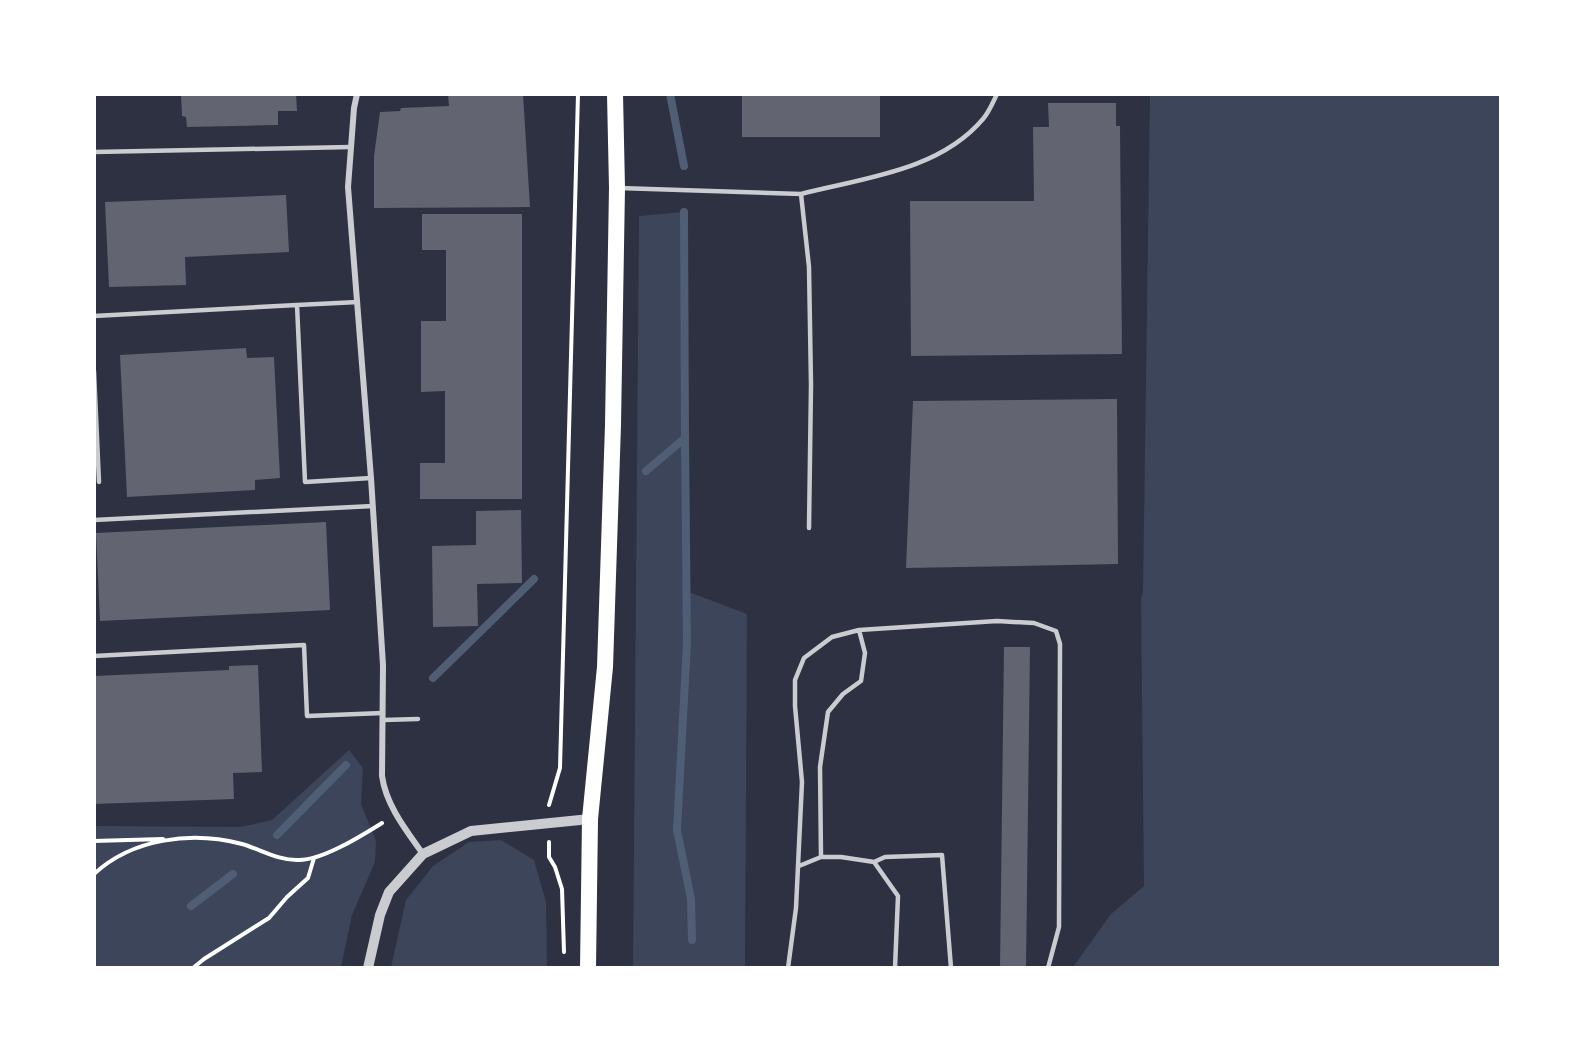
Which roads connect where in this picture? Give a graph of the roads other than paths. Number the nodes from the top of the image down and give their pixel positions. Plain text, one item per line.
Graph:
1 (357, 94) edge
2 (615, 94) edge
3 (997, 94) edge
4 (351, 147) junction
5 (94, 152) edge
6 (617, 188) junction
7 (801, 194) junction
8 (358, 302) junction
9 (297, 305) junction
10 (94, 316) edge
11 (94, 371) edge
12 (371, 478) junction
13 (99, 482) dead end
14 (373, 506) junction
15 (94, 520) edge
16 (809, 528) dead end
17 (859, 630) junction
18 (94, 656) edge
19 (383, 717) junction
20 (418, 719) dead end
21 (590, 819) junction
22 (423, 854) junction
23 (821, 857) junction
24 (874, 862) junction
25 (799, 866) junction
26 (368, 968) edge
27 (588, 968) edge
28 (788, 968) edge
29 (895, 968) edge
30 (951, 968) edge
31 (1048, 968) edge

1 - 4 street
2 - 6 highway
3 - 7 lane
4 - 5 lane
4 - 8 street
6 - 7 lane
6 - 21 highway
7 - 16 lane
8 - 9 lane
8 - 12 street
9 - 10 lane
9 - 12 lane
11 - 13 lane
12 - 14 street
14 - 15 lane
14 - 19 street
17 - 23 lane
17 - 25 lane
17 - 31 lane
18 - 19 lane
19 - 20 lane
19 - 22 street
21 - 22 street
21 - 27 highway
22 - 26 street
23 - 24 lane
23 - 25 lane
24 - 29 lane
24 - 30 lane
25 - 28 lane

